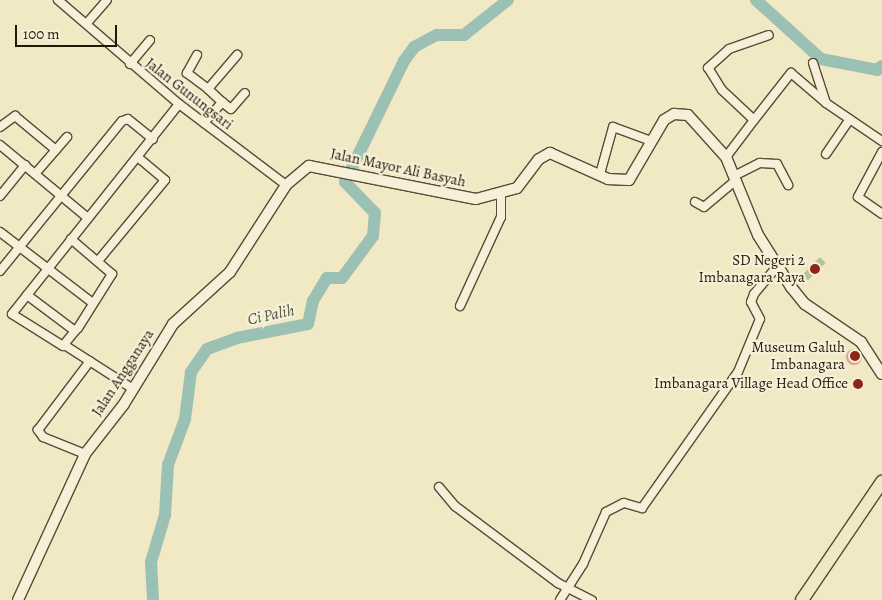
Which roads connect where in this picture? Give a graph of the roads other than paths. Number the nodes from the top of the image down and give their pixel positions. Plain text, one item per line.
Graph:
1 (58, 0) edge
2 (107, 0) edge
3 (87, 23) junction
4 (769, 35) dead end
5 (150, 40) dead end
6 (197, 55) dead end
7 (237, 55) dead end
8 (813, 63) dead end
9 (130, 64) junction
10 (818, 77) junction
11 (805, 84) junction
12 (208, 89) junction
13 (245, 93) dead end
14 (222, 102) junction
15 (826, 103) junction
16 (179, 104) junction
17 (850, 119) junction
18 (754, 120) junction
19 (204, 123) junction
20 (0, 127) edge
21 (67, 138) dead end
22 (153, 139) junction
23 (651, 141) junction
24 (882, 142) edge
25 (0, 145) edge
26 (56, 150) junction
27 (882, 152) edge
28 (826, 154) dead end
29 (138, 157) junction
30 (726, 157) junction
31 (25, 165) junction
32 (35, 174) junction
33 (600, 174) junction
34 (874, 174) junction
35 (734, 178) junction
36 (882, 179) edge
37 (286, 185) junction
38 (788, 185) dead end
39 (501, 193) junction
40 (0, 196) edge
41 (62, 196) junction
42 (694, 202) dead end
43 (882, 214) edge
44 (88, 218) junction
45 (0, 232) edge
46 (71, 239) junction
47 (19, 247) junction
48 (98, 261) junction
49 (777, 266) junction
50 (47, 269) junction
51 (0, 271) edge
52 (27, 295) junction
53 (93, 303) junction
54 (460, 306) dead end
55 (74, 331) junction
56 (66, 346) junction
57 (90, 361) junction
58 (882, 374) edge
59 (133, 389) junction
60 (85, 454) junction
61 (882, 482) edge
62 (439, 487) dead end
63 (568, 590) junction
64 (18, 600) edge
65 (560, 600) edge
66 (592, 600) edge
67 (802, 600) edge

1 - 3 street, Jalan Gunungsari
2 - 3 street
3 - 9 street, Jalan Gunungsari
4 - 18 street
5 - 9 street
6 - 12 street
7 - 12 street
8 - 10 street
9 - 16 street, Jalan Gunungsari
10 - 11 street
10 - 15 street
11 - 15 street
11 - 18 street
12 - 14 street
13 - 14 street
14 - 19 street
15 - 17 street
16 - 19 street, Jalan Gunungsari
16 - 22 street
17 - 24 street
17 - 28 street
18 - 30 street
19 - 37 street, Jalan Gunungsari
20 - 26 street
21 - 26 street
22 - 29 street
22 - 41 street
23 - 30 street, Jalan Mayor Ali Basyah
23 - 33 street, Jalan Mayor Ali Basyah
23 - 33 street
25 - 31 street
26 - 32 street
27 - 34 street
29 - 44 street
29 - 48 street
30 - 35 street, Jalan Mayor Ali Basyah
31 - 32 street
31 - 40 street
32 - 41 street
33 - 39 street, Jalan Mayor Ali Basyah
34 - 36 street
34 - 43 street
35 - 38 street
35 - 42 street
35 - 49 street, Jalan Mayor Ali Basyah
37 - 39 street, Jalan Mayor Ali Basyah
37 - 59 street, Jalan Angganaya
39 - 54 street
41 - 44 street
41 - 47 street
44 - 46 street
45 - 47 street
46 - 48 street
46 - 50 street
47 - 50 street
47 - 51 street
48 - 53 street
49 - 58 street, Jalan Mayor Ali Basyah
49 - 63 street
50 - 52 street
50 - 53 street
52 - 55 street
52 - 56 street
53 - 55 street
55 - 56 street
56 - 57 street
57 - 59 street
57 - 60 street
59 - 60 street, Jalan Angganaya
60 - 64 street, Jalan Angganaya
61 - 67 highway
62 - 63 street
63 - 65 street
63 - 66 street

